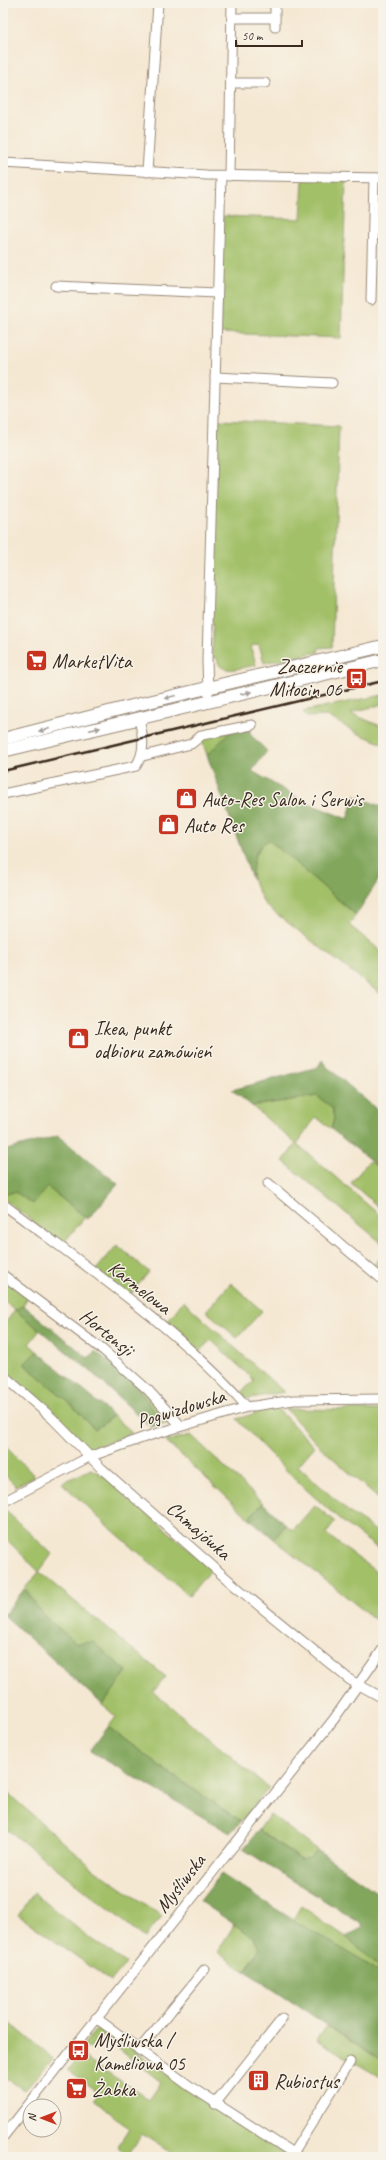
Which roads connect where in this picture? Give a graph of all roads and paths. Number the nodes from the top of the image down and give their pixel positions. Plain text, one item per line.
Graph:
1 (158, 3) edge
2 (232, 3) edge
3 (276, 3) edge
4 (232, 18) junction
5 (231, 83) junction
6 (265, 83) dead end
7 (3, 163) edge
8 (147, 172) junction
9 (225, 176) junction
10 (378, 178) edge
11 (56, 286) dead end
12 (217, 293) junction
13 (371, 300) dead end
14 (215, 377) junction
15 (332, 383) dead end
16 (383, 646) edge
17 (383, 660) edge
18 (208, 688) junction
19 (208, 702) junction
20 (139, 719) junction
21 (252, 725) dead end
22 (3, 739) edge
23 (3, 751) edge
24 (142, 756) junction
25 (3, 794) edge
26 (268, 1183) dead end
27 (3, 1204) edge
28 (3, 1275) edge
29 (383, 1280) edge
30 (3, 1375) edge
31 (383, 1399) edge
32 (247, 1407) junction
33 (181, 1426) junction
34 (89, 1457) junction
35 (3, 1502) edge
36 (383, 1649) edge
37 (360, 1685) junction
38 (383, 1698) edge
39 (205, 1969) dead end
40 (96, 2018) junction
41 (282, 2019) dead end
42 (139, 2050) junction
43 (350, 2062) dead end
44 (215, 2104) junction
45 (3, 2137) edge
46 (296, 2155) edge

1 - 8 street
2 - 4 street
3 - 4 street
4 - 5 street
5 - 6 street
5 - 9 street
7 - 8 street
8 - 9 street
9 - 10 street
9 - 12 street
10 - 13 street
11 - 12 street
12 - 14 street
14 - 15 street
14 - 18 street
16 - 18 main road
19 -> 17 main road
18 - 19 street
18 -> 22 main road
19 - 20 main road
23 -> 20 main road
20 - 24 street
21 - 24 street
24 - 25 street
26 - 29 street
27 - 32 street, Karmelowa
28 - 33 street, Hortensji
30 - 34 street, Chmajówka
31 - 32 street, Pogwizdowska
32 - 33 street, Pogwizdowska
33 - 34 street, Pogwizdowska
34 - 35 street, Pogwizdowska
34 - 37 street, Chmajówka
36 - 37 street, Myśliwska
37 - 38 street, Chmajówka
37 - 40 street, Myśliwska
39 - 42 street
40 - 42 street
40 - 45 street, Myśliwska
41 - 44 street
42 - 44 street
43 - 46 street
44 - 46 street

